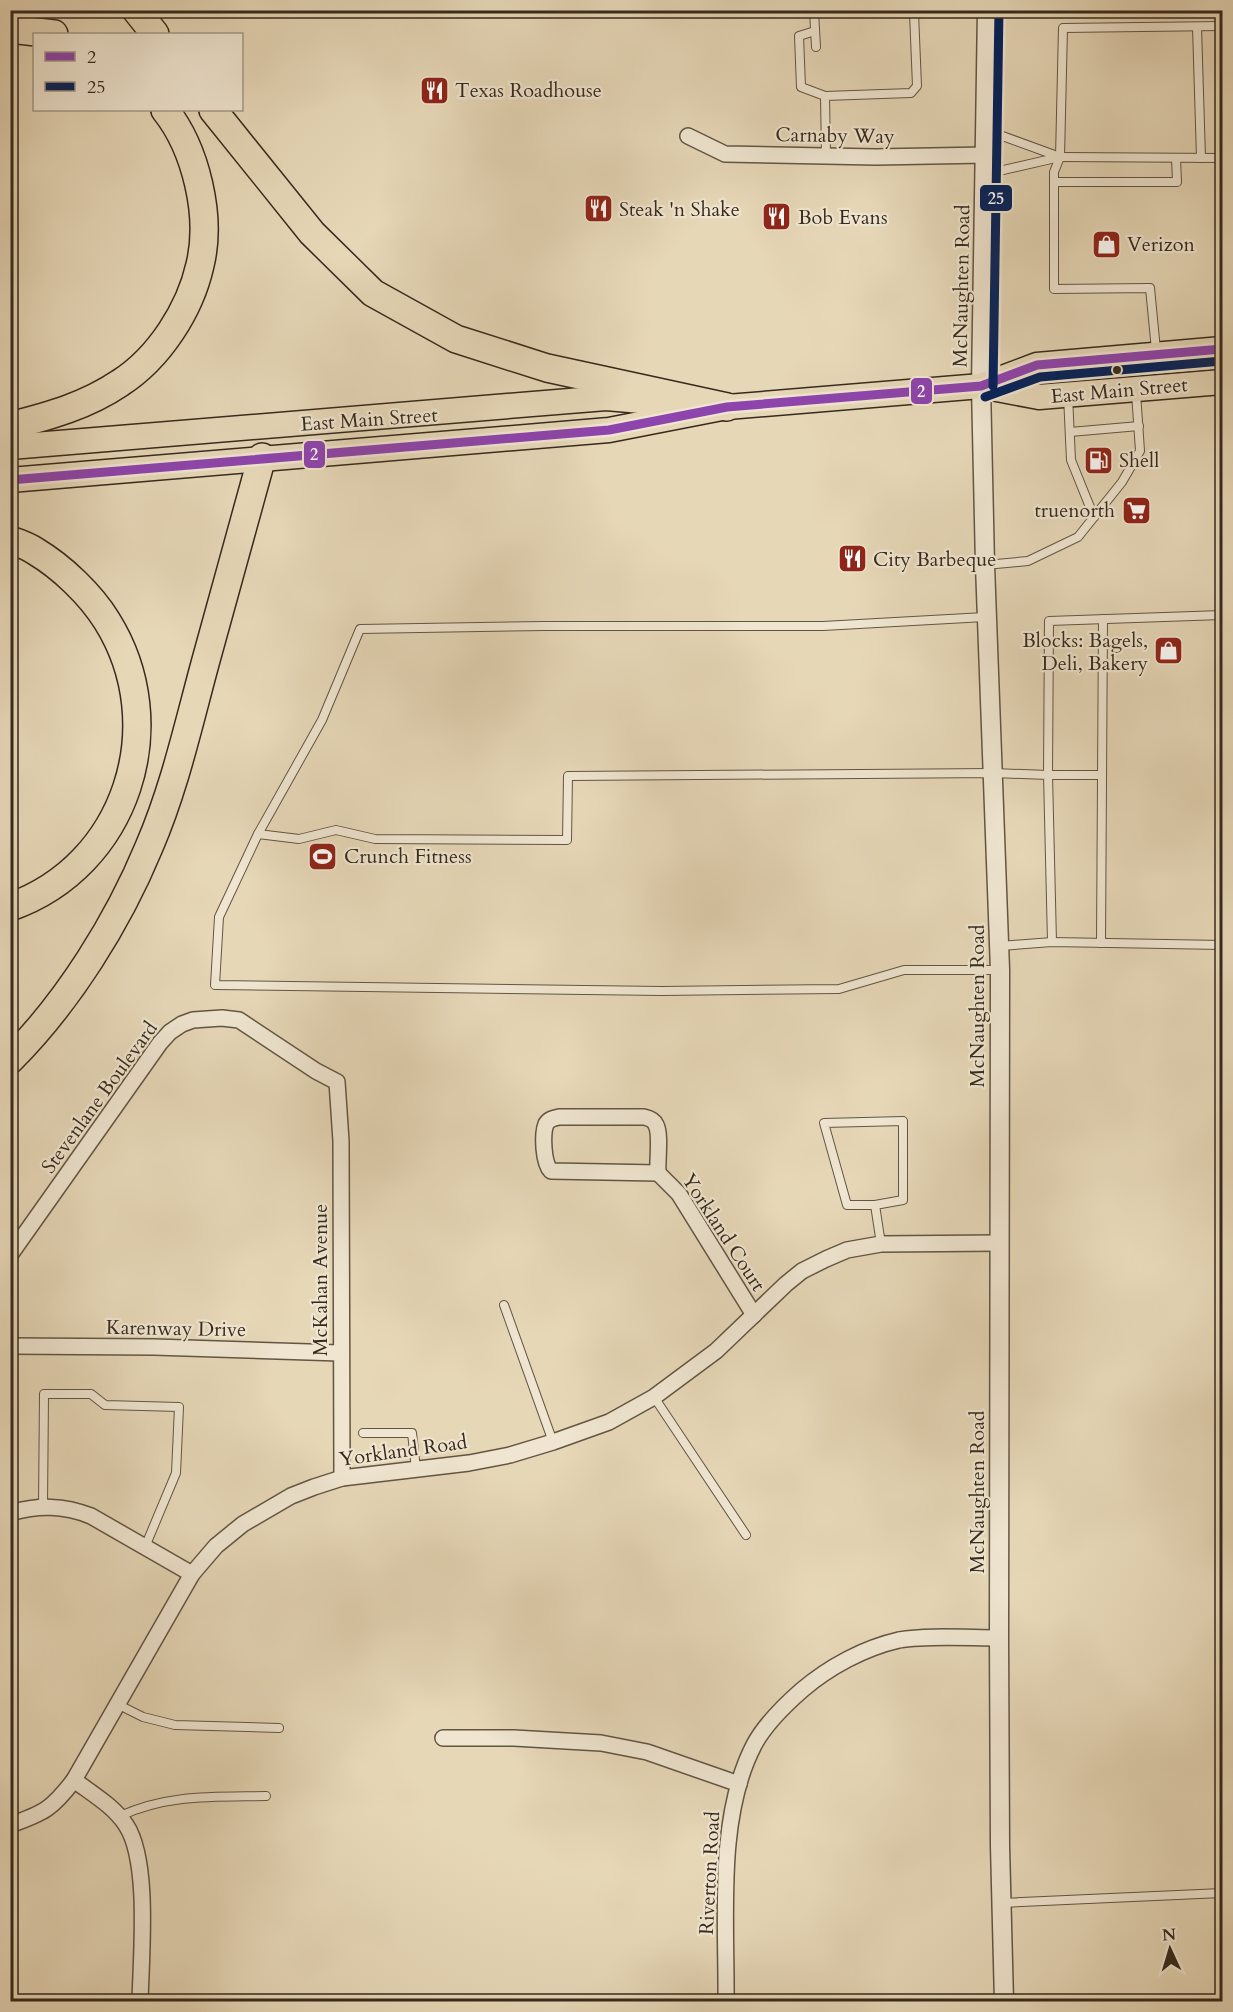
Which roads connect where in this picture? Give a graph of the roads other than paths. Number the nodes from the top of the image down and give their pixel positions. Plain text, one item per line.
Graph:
1 (136, 10) edge
2 (817, 10) edge
3 (912, 10) edge
4 (987, 10) edge
5 (1222, 26) edge
6 (1197, 27) junction
7 (10, 29) edge
8 (815, 31) junction
9 (45, 33) edge
10 (154, 33) edge
11 (816, 47) dead end
12 (825, 96) junction
13 (166, 111) edge
14 (214, 111) edge
15 (987, 130) junction
16 (688, 136) dead end
17 (986, 155) junction
18 (826, 156) junction
19 (1060, 157) junction
20 (1176, 158) junction
21 (1201, 158) junction
22 (1222, 158) edge
23 (986, 174) junction
24 (1054, 183) junction
25 (1222, 349) edge
26 (1156, 354) junction
27 (1222, 382) edge
28 (981, 386) junction
29 (1136, 389) junction
30 (1068, 395) junction
31 (727, 407) junction
32 (10, 426) edge
33 (1139, 426) junction
34 (1070, 432) junction
35 (10, 447) edge
36 (262, 458) junction
37 (10, 480) edge
38 (1094, 517) junction
39 (10, 540) edge
40 (985, 566) junction
41 (1222, 615) edge
42 (987, 617) junction
43 (1103, 619) junction
44 (994, 773) junction
45 (1048, 775) junction
46 (1102, 775) junction
47 (258, 834) junction
48 (10, 907) edge
49 (1052, 942) junction
50 (1101, 943) junction
51 (1222, 945) edge
52 (1000, 946) junction
53 (1000, 970) junction
54 (182, 1024) joint
55 (10, 1060) edge
56 (658, 1173) junction
57 (875, 1205) junction
58 (1000, 1243) junction
59 (881, 1244) junction
60 (10, 1255) edge
61 (504, 1305) dead end
62 (754, 1315) junction
63 (10, 1346) edge
64 (340, 1353) junction
65 (654, 1396) junction
66 (363, 1433) dead end
67 (553, 1442) junction
68 (416, 1469) junction
69 (342, 1478) junction
70 (43, 1506) junction
71 (10, 1513) edge
72 (746, 1534) dead end
73 (145, 1547) junction
74 (192, 1574) junction
75 (999, 1638) junction
76 (117, 1704) junction
77 (279, 1728) dead end
78 (443, 1738) dead end
79 (74, 1780) junction
80 (739, 1784) junction
81 (266, 1796) dead end
82 (120, 1816) junction
83 (10, 1825) edge
84 (1222, 1893) edge
85 (1002, 1903) junction
86 (140, 2001) edge
87 (726, 2001) edge
88 (1004, 2001) edge

1 - 10 highway
2 - 8 lane
3 - 12 lane
4 - 15 street, McNaughten Road
5 - 6 lane
6 - 19 lane
6 - 21 lane
7 - 9 highway
8 - 11 lane
8 - 12 lane
12 - 18 lane
13 - 32 highway
14 - 31 highway
15 - 17 street, McNaughten Road
15 - 19 lane
16 - 18 street, Carnaby Way
17 - 18 street, Carnaby Way
17 - 23 street, McNaughten Road
19 - 20 lane
19 - 23 lane
19 - 24 lane
20 - 21 lane
20 - 24 lane
21 - 22 lane
23 - 28 street, McNaughten Road
24 - 26 lane
25 - 26 main road, East Main Street
26 - 28 main road, East Main Street
27 - 29 main road, East Main Street
28 - 30 main road, East Main Street
28 - 31 main road, East Main Street
28 - 40 street, McNaughten Road
29 - 30 main road, East Main Street
29 - 33 lane
30 - 34 lane
31 - 35 main road, East Main Street
31 - 36 main road, East Main Street
33 - 34 lane
33 - 38 lane
34 - 38 lane
36 - 37 main road, East Main Street
36 - 55 highway
38 - 40 lane
39 - 48 highway
40 - 42 street, McNaughten Road
41 - 43 lane
42 - 44 street, McNaughten Road
42 - 47 lane
43 - 45 lane
43 - 46 lane
44 - 45 lane
44 - 47 lane
44 - 52 street, McNaughten Road
45 - 46 lane
45 - 49 lane
46 - 50 lane
47 - 53 lane
49 - 50 lane
49 - 52 lane
50 - 51 lane
52 - 53 street, McNaughten Road
53 - 58 street, McNaughten Road
54 - 60 street, Stevenlane Boulevard
54 - 64 street, McKahan Avenue
56 - 56 street, Yorkland Court
56 - 62 street, Yorkland Court
57 - 57 lane
57 - 59 lane
58 - 59 street, Yorkland Road
58 - 75 street, McNaughten Road
59 - 62 street, Yorkland Road
61 - 67 lane
62 - 65 street, Yorkland Road
63 - 64 street, Karenway Drive
64 - 69 street, McKahan Avenue
65 - 67 street, Yorkland Road
65 - 72 lane
66 - 68 lane
67 - 68 street, Yorkland Road
68 - 69 street, Yorkland Road
69 - 74 street, Yorkland Road
70 - 71 street
70 - 73 street
70 - 73 lane
73 - 74 street
74 - 76 street, Yorkland Road
75 - 80 street, Riverton Road
75 - 85 street, McNaughten Road
76 - 77 lane
76 - 79 street, Yorkland Road
78 - 80 street
79 - 82 street
79 - 83 street, Yorkland Road
80 - 87 street, Riverton Road
81 - 82 lane
82 - 86 street
84 - 85 lane
85 - 88 street, McNaughten Road

